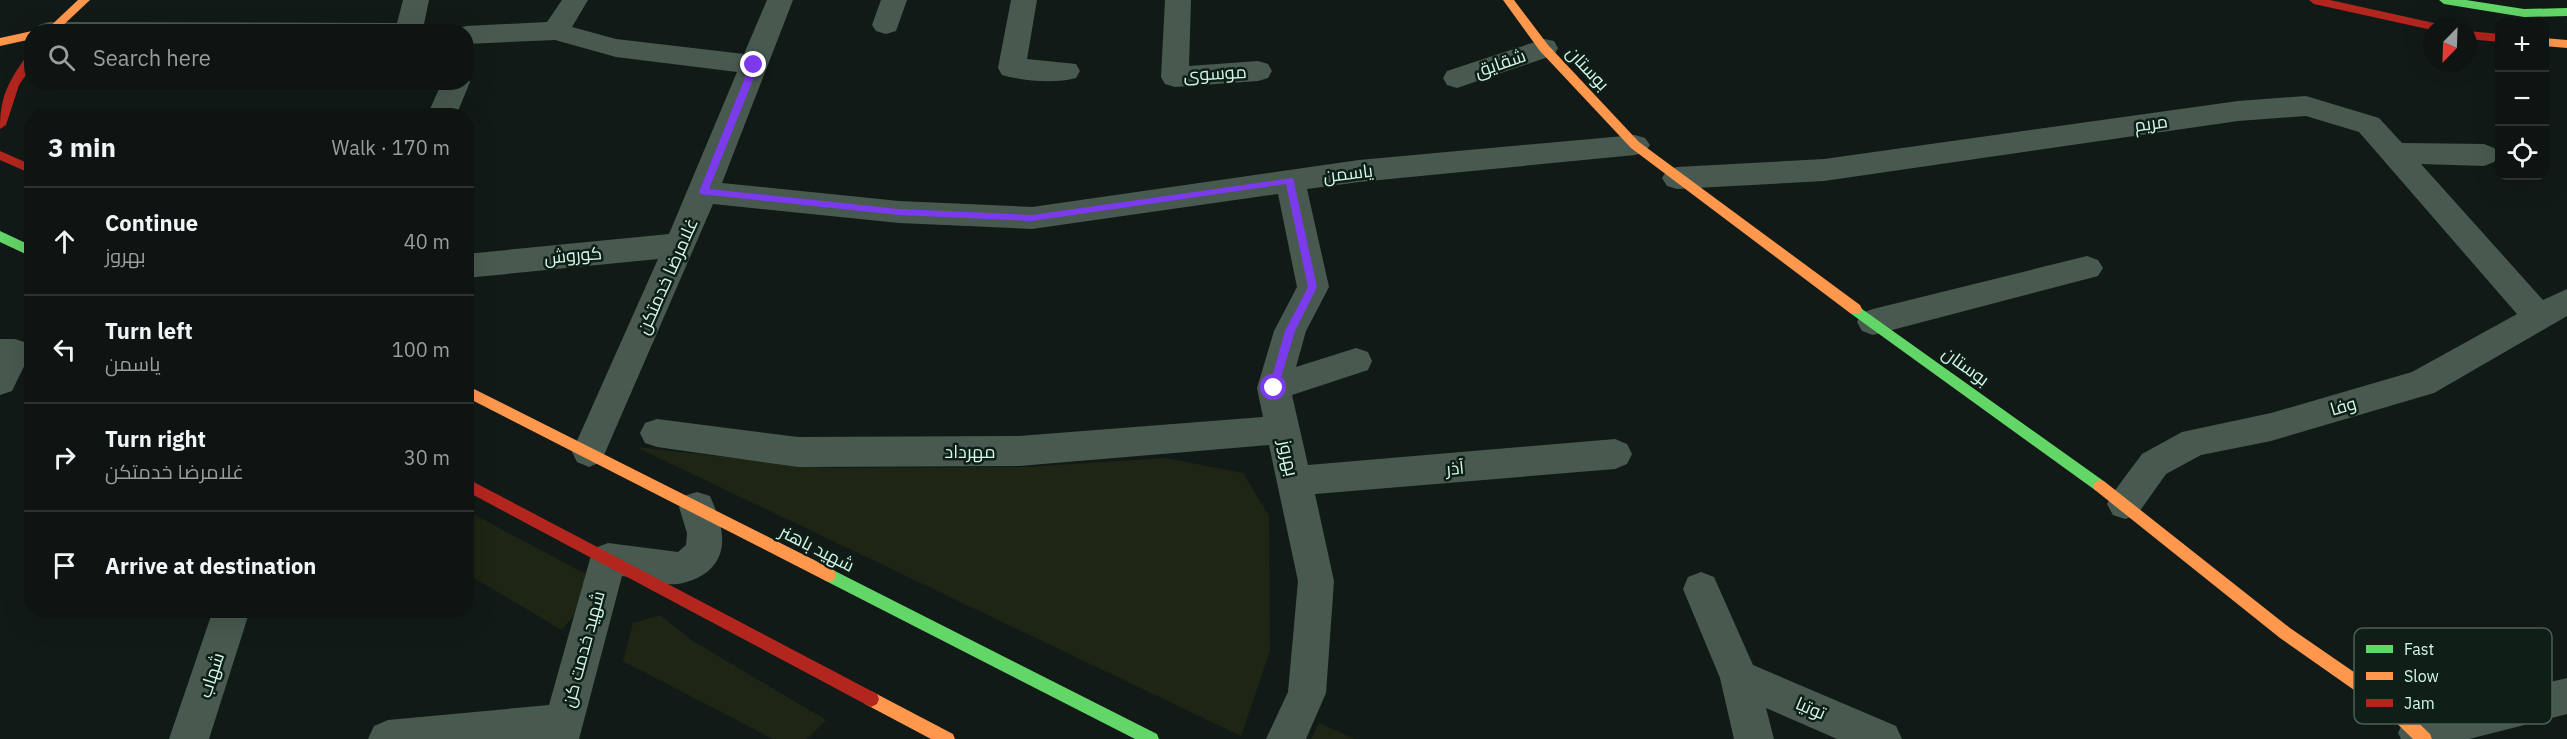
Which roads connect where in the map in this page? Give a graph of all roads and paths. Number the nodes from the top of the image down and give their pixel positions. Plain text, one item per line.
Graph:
1 (85, 0) edge
2 (416, 0) edge
3 (575, 0) edge
4 (780, 0) edge
5 (894, 0) edge
6 (1024, 0) edge
7 (1178, 0) edge
8 (1508, 0) edge
9 (2314, 0) edge
10 (2444, 0) edge
11 (2550, 8) edge
12 (56, 24) edge
13 (415, 24) edge
14 (886, 25) dead end
15 (2423, 25) edge
16 (555, 31) junction
17 (2477, 36) edge
18 (24, 37) edge
19 (2495, 38) edge
20 (0, 42) edge
21 (474, 42) edge
22 (2549, 42) edge
23 (2567, 44) edge
24 (1544, 48) junction
25 (754, 65) junction
26 (24, 68) edge
27 (1065, 71) dead end
28 (1258, 71) dead end
29 (1457, 78) dead end
30 (452, 90) edge
31 (445, 108) edge
32 (0, 126) edge
33 (1635, 145) junction
34 (2394, 153) junction
35 (0, 154) edge
36 (2484, 155) dead end
37 (24, 166) edge
38 (1677, 178) junction
39 (1290, 181) junction
40 (703, 192) junction
41 (0, 236) edge
42 (680, 245) junction
43 (24, 248) edge
44 (474, 265) edge
45 (2087, 268) dead end
46 (2553, 309) edge
47 (1873, 322) junction
48 (0, 352) edge
49 (1356, 361) dead end
50 (0, 381) edge
51 (1274, 388) junction
52 (474, 394) edge
53 (1283, 430) junction
54 (657, 433) dead end
55 (589, 452) junction
56 (1615, 454) dead end
57 (1294, 482) junction
58 (474, 488) edge
59 (2126, 504) junction
60 (697, 507) junction
61 (608, 559) junction
62 (1701, 589) dead end
63 (229, 618) edge
64 (1739, 678) junction
65 (2354, 681) edge
66 (2567, 696) edge
67 (2552, 700) edge
68 (2409, 724) edge
69 (2465, 724) edge
70 (561, 731) edge
71 (2421, 736) edge
72 (189, 739) edge
73 (388, 739) edge
74 (947, 739) edge
75 (1151, 739) edge
76 (1286, 739) edge
77 (1754, 739) edge
78 (1882, 739) edge

1 - 12 street
2 - 13 street
3 - 16 street
4 - 25 street, غلامرضا خدمتکن
5 - 14 street
6 - 27 street
7 - 28 street, موسوی
8 - 24 street, بوستان
9 - 15 street
10 - 11 street
16 - 21 street
16 - 25 street
17 - 19 street
18 - 20 street
22 - 23 street
24 - 29 street, شقایق
24 - 33 street, بوستان
25 - 40 street, غلامرضا خدمتکن
26 - 32 street
30 - 31 street
33 - 38 street, بوستان
33 - 39 street, یاسمن
34 - 36 street
34 - 38 street, مریم
34 - 46 street, مریم
35 - 37 street
38 - 47 street, بوستان
39 - 40 street, یاسمن
39 - 51 street, بهروز
40 - 42 street, غلامرضا خدمتکن
41 - 43 street
42 - 44 street, کوروش
42 - 55 street, غلامرضا خدمتکن
45 - 47 street
46 - 59 street, وفا
47 - 59 street, بوستان
48 - 50 street
49 - 51 street
51 - 53 street, بهروز
52 - 55 street, شهید باهنر
53 - 54 street, مهرداد
53 - 57 street, بهروز
55 - 60 street, شهید باهنر
56 - 57 street, آذر
57 - 76 street, بهروز
58 - 61 street
59 - 65 street, بوستان
60 - 61 street
60 - 75 street, شهید باهنر
61 - 70 street, شهید خدمت کن
61 - 74 street
62 - 64 street
63 - 72 street, شهاب
64 - 77 street
64 - 78 street, توتیا
66 - 67 street
68 - 71 street, بوستان
69 - 71 street
70 - 73 street

